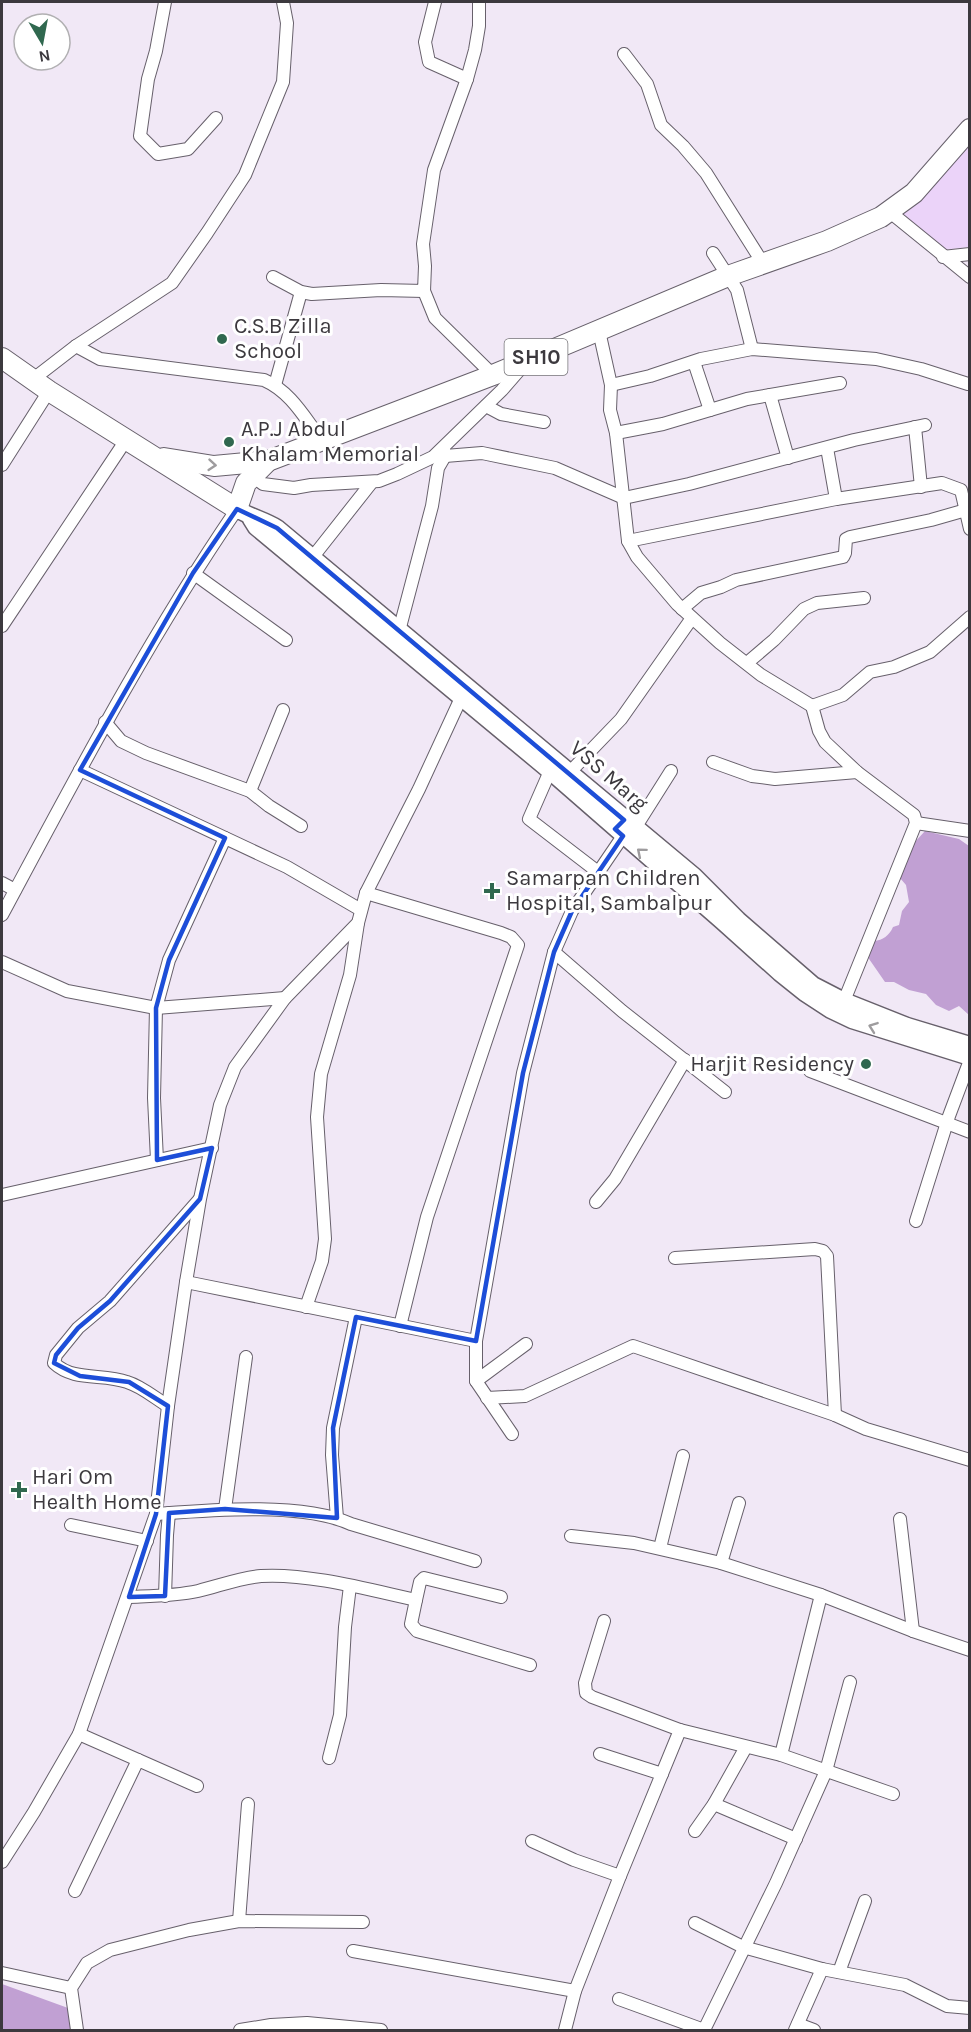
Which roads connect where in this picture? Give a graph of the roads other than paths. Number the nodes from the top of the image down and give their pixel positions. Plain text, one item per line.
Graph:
1 (165, 2) edge
2 (283, 2) edge
3 (435, 2) edge
4 (478, 2) edge
5 (624, 54) dead end
6 (466, 79) junction
7 (216, 118) dead end
8 (969, 129) edge
9 (885, 215) junction
10 (713, 253) dead end
11 (969, 254) edge
12 (943, 257) junction
13 (764, 265) junction
14 (728, 276) junction
15 (273, 277) dead end
16 (969, 277) edge
17 (424, 291) junction
18 (301, 292) junction
19 (599, 331) junction
20 (76, 346) junction
21 (752, 349) junction
22 (2, 358) edge
23 (530, 360) junction
24 (694, 362) junction
25 (493, 375) junction
26 (32, 380) junction
27 (840, 383) dead end
28 (968, 384) dead end
29 (275, 385) junction
30 (611, 385) junction
31 (49, 391) junction
32 (770, 395) junction
33 (486, 406) junction
34 (710, 410) junction
35 (544, 422) dead end
36 (616, 433) junction
37 (321, 439) junction
38 (126, 440) junction
39 (827, 448) junction
40 (444, 451) junction
41 (156, 457) junction
42 (788, 458) junction
43 (268, 461) junction
44 (2, 465) edge
45 (252, 476) junction
46 (372, 482) junction
47 (921, 486) junction
48 (624, 498) junction
49 (836, 499) junction
50 (966, 510) junction
51 (243, 512) junction
52 (969, 529) edge
53 (628, 541) junction
54 (312, 558) junction
55 (193, 573) junction
56 (864, 598) dead end
57 (687, 614) junction
58 (969, 616) edge
59 (2, 626) edge
60 (399, 631) junction
61 (286, 640) dead end
62 (747, 663) junction
63 (460, 698) junction
64 (812, 706) junction
65 (283, 710) dead end
66 (105, 722) junction
67 (713, 762) dead end
68 (80, 770) junction
69 (550, 771) junction
70 (672, 771) dead end
71 (570, 772) junction
72 (857, 772) junction
73 (250, 791) junction
74 (916, 822) junction
75 (301, 826) dead end
76 (624, 828) junction
77 (969, 831) edge
78 (225, 838) junction
79 (598, 872) junction
80 (2, 883) edge
81 (15, 890) junction
82 (366, 893) junction
83 (2, 915) edge
84 (360, 916) junction
85 (554, 952) junction
86 (2, 962) edge
87 (809, 989) junction
88 (285, 998) junction
89 (844, 1001) junction
90 (156, 1008) junction
91 (969, 1045) edge
92 (969, 1058) edge
93 (685, 1060) junction
94 (810, 1071) dead end
95 (725, 1092) dead end
96 (948, 1124) junction
97 (969, 1132) edge
98 (212, 1148) junction
99 (157, 1160) junction
100 (2, 1195) edge
101 (200, 1199) junction
102 (596, 1202) dead end
103 (916, 1221) dead end
104 (675, 1258) dead end
105 (186, 1282) junction
106 (306, 1307) junction
107 (356, 1317) junction
108 (400, 1326) junction
109 (476, 1341) junction
110 (526, 1344) dead end
111 (246, 1357) dead end
112 (476, 1381) junction
113 (488, 1398) junction
114 (168, 1406) junction
115 (835, 1415) junction
116 (512, 1434) dead end
117 (683, 1456) dead end
118 (969, 1460) edge
119 (739, 1503) dead end
120 (225, 1509) junction
121 (163, 1513) junction
122 (337, 1518) junction
123 (900, 1519) dead end
124 (71, 1525) dead end
125 (571, 1536) dead end
126 (147, 1541) junction
127 (660, 1548) junction
128 (475, 1561) dead end
129 (721, 1563) junction
130 (350, 1586) junction
131 (821, 1595) junction
132 (165, 1596) junction
133 (129, 1597) junction
134 (501, 1597) dead end
135 (416, 1600) junction
136 (604, 1621) dead end
137 (913, 1632) junction
138 (969, 1650) edge
139 (530, 1665) dead end
140 (850, 1682) dead end
141 (680, 1730) junction
142 (79, 1734) junction
143 (746, 1747) junction
144 (600, 1754) dead end
145 (781, 1755) junction
146 (329, 1758) dead end
147 (138, 1760) junction
148 (826, 1771) junction
149 (662, 1774) junction
150 (197, 1786) dead end
151 (893, 1794) dead end
152 (248, 1804) dead end
153 (714, 1804) junction
154 (695, 1831) dead end
155 (796, 1839) junction
156 (532, 1841) dead end
157 (2, 1862) edge
158 (620, 1876) junction
159 (75, 1891) dead end
160 (865, 1901) dead end
161 (239, 1921) junction
162 (363, 1922) dead end
163 (695, 1923) dead end
164 (743, 1947) junction
165 (353, 1951) dead end
166 (822, 1969) junction
167 (839, 1972) junction
168 (2, 1973) edge
169 (71, 1988) junction
170 (575, 1990) junction
171 (619, 1999) dead end
172 (969, 2008) edge
173 (796, 2027) edge
174 (272, 2028) edge
175 (373, 2030) edge
176 (704, 2030) edge
177 (77, 2031) edge
178 (240, 2031) edge
179 (565, 2031) edge
180 (814, 2031) edge

1 - 7 street
2 - 20 street
3 - 6 street
4 - 6 street
5 - 13 street
6 - 17 street
8 - 9 main road, SH10
9 - 12 street
9 - 13 main road, SH10
10 - 14 street
11 - 12 street
12 - 16 street
13 - 14 main road, SH10
14 - 19 main road, SH10
14 - 21 street
15 - 18 street
17 - 18 street
17 - 25 street
18 - 29 street
19 - 23 main road, SH10
19 - 30 street
20 - 26 street
20 - 29 street
21 - 24 street
21 - 28 street
22 - 26 main road
23 - 25 main road, SH10
23 - 33 street
24 - 30 street
24 - 34 street
25 - 37 main road, SH10
26 - 31 main road
27 - 32 street
29 - 37 street
30 - 36 street
31 - 38 main road
31 - 44 street
32 - 34 street
32 - 42 street
33 - 35 street
33 - 40 street
34 - 36 street
36 - 48 street
37 - 43 main road, SH10
38 - 41 main road
38 - 59 street
39 - 42 street
39 - 47 street
39 - 49 street
40 - 46 street
40 - 48 street
40 - 60 street
41 -> 43 main road
41 - 51 main road
42 - 48 street
43 - 45 main road, SH10
45 - 46 street
45 - 51 main road, SH10
46 - 54 street
47 - 49 street
47 - 50 street
48 - 53 street
49 - 53 street
50 - 52 street
50 - 57 street
51 - 54 main road, VSS Marg
51 - 55 street
51 - 63 main road
53 - 57 street
54 - 60 main road, VSS Marg
55 - 61 street
55 - 66 street
56 - 62 street
57 - 62 street
57 - 71 street
58 - 64 street
60 - 71 main road, VSS Marg
62 - 64 street
63 - 69 main road
63 - 82 street
64 - 72 street
65 - 73 street
66 - 68 street
66 - 73 street
67 - 72 street
68 - 78 street
68 - 81 street
69 - 76 main road
69 - 79 street
70 - 76 street
71 - 76 main road, VSS Marg
72 - 74 street
73 - 75 street
74 - 77 street
74 - 89 street
76 - 79 street
76 - 87 main road
78 - 84 street
78 - 90 street
79 - 85 street
80 - 81 street
81 - 83 street
82 - 84 street
82 - 108 street
84 - 88 street
84 - 106 street
85 - 93 street
85 - 109 street
86 - 90 street
87 - 89 main road
92 -> 87 main road
88 - 90 street
88 - 98 street
89 - 91 main road
90 - 99 street
92 - 96 street
93 - 95 street
93 - 102 street
94 - 96 street
96 - 97 street
96 - 103 street
98 - 99 street
98 - 101 street
99 - 100 street
101 - 105 street
101 - 114 street
104 - 115 street
105 - 106 street
105 - 114 street
106 - 107 street
107 - 108 street
107 - 122 street
108 - 109 street
109 - 112 street
110 - 112 street
111 - 120 street
112 - 113 street
113 - 115 street
113 - 116 street
114 - 121 street
115 - 118 street
117 - 127 street
119 - 129 street
120 - 121 street
120 - 122 street
121 - 126 street
121 - 132 street
122 - 128 street
123 - 137 street
124 - 126 street
125 - 127 street
126 - 133 street
127 - 129 street
129 - 131 street
130 - 132 street
130 - 135 street
130 - 146 street
131 - 137 street
131 - 145 street
132 - 133 street
133 - 142 street
134 - 135 street
135 - 139 street
136 - 141 street
137 - 138 street
140 - 148 street
141 - 143 street
141 - 149 street
142 - 147 street
142 - 157 street
143 - 145 street
143 - 153 street
144 - 149 street
145 - 148 street
147 - 150 street
147 - 159 street
148 - 151 street
148 - 155 street
149 - 158 street
152 - 161 street
153 - 154 street
153 - 155 street
155 - 164 street
156 - 158 street
158 - 170 street
160 - 167 street
161 - 162 street
161 - 169 street
163 - 164 street
164 - 166 street
164 - 176 street
165 - 170 street
166 - 167 street
166 - 173 street
167 - 172 street
168 - 169 street
169 - 177 street
170 - 179 street
171 - 176 street
173 - 180 street
174 - 175 street
174 - 178 street

